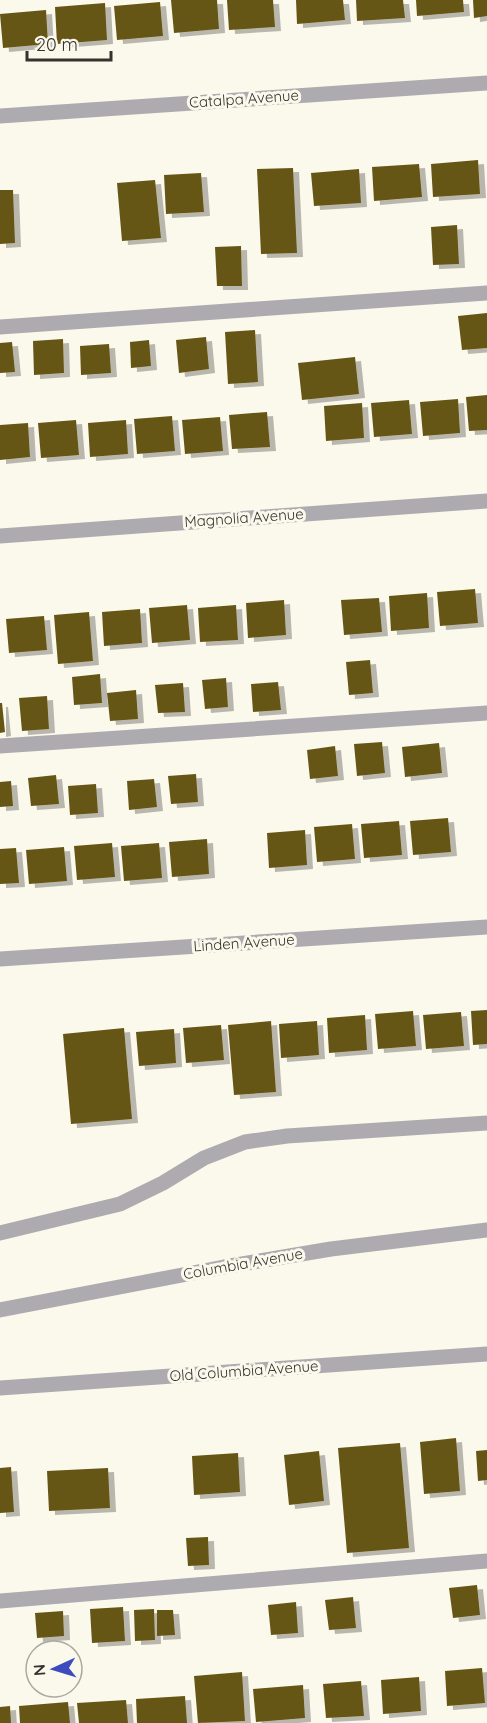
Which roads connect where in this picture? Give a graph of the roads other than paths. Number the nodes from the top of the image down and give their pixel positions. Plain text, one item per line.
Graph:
1 (487, 83) edge
2 (0, 116) edge
3 (487, 293) edge
4 (0, 327) edge
5 (487, 501) edge
6 (0, 536) edge
7 (487, 713) edge
8 (0, 746) edge
9 (487, 927) edge
10 (0, 958) edge
11 (487, 1123) edge
12 (487, 1230) edge
13 (0, 1233) edge
14 (0, 1310) edge
15 (487, 1353) edge
16 (0, 1388) edge
17 (487, 1561) edge
18 (0, 1601) edge

1 - 2 street, Catalpa Avenue
3 - 4 street
5 - 6 street, Magnolia Avenue
7 - 8 street
9 - 10 street, Linden Avenue
11 - 13 street
12 - 14 street, Columbia Avenue
15 - 16 street, Old Columbia Avenue
17 - 18 street

